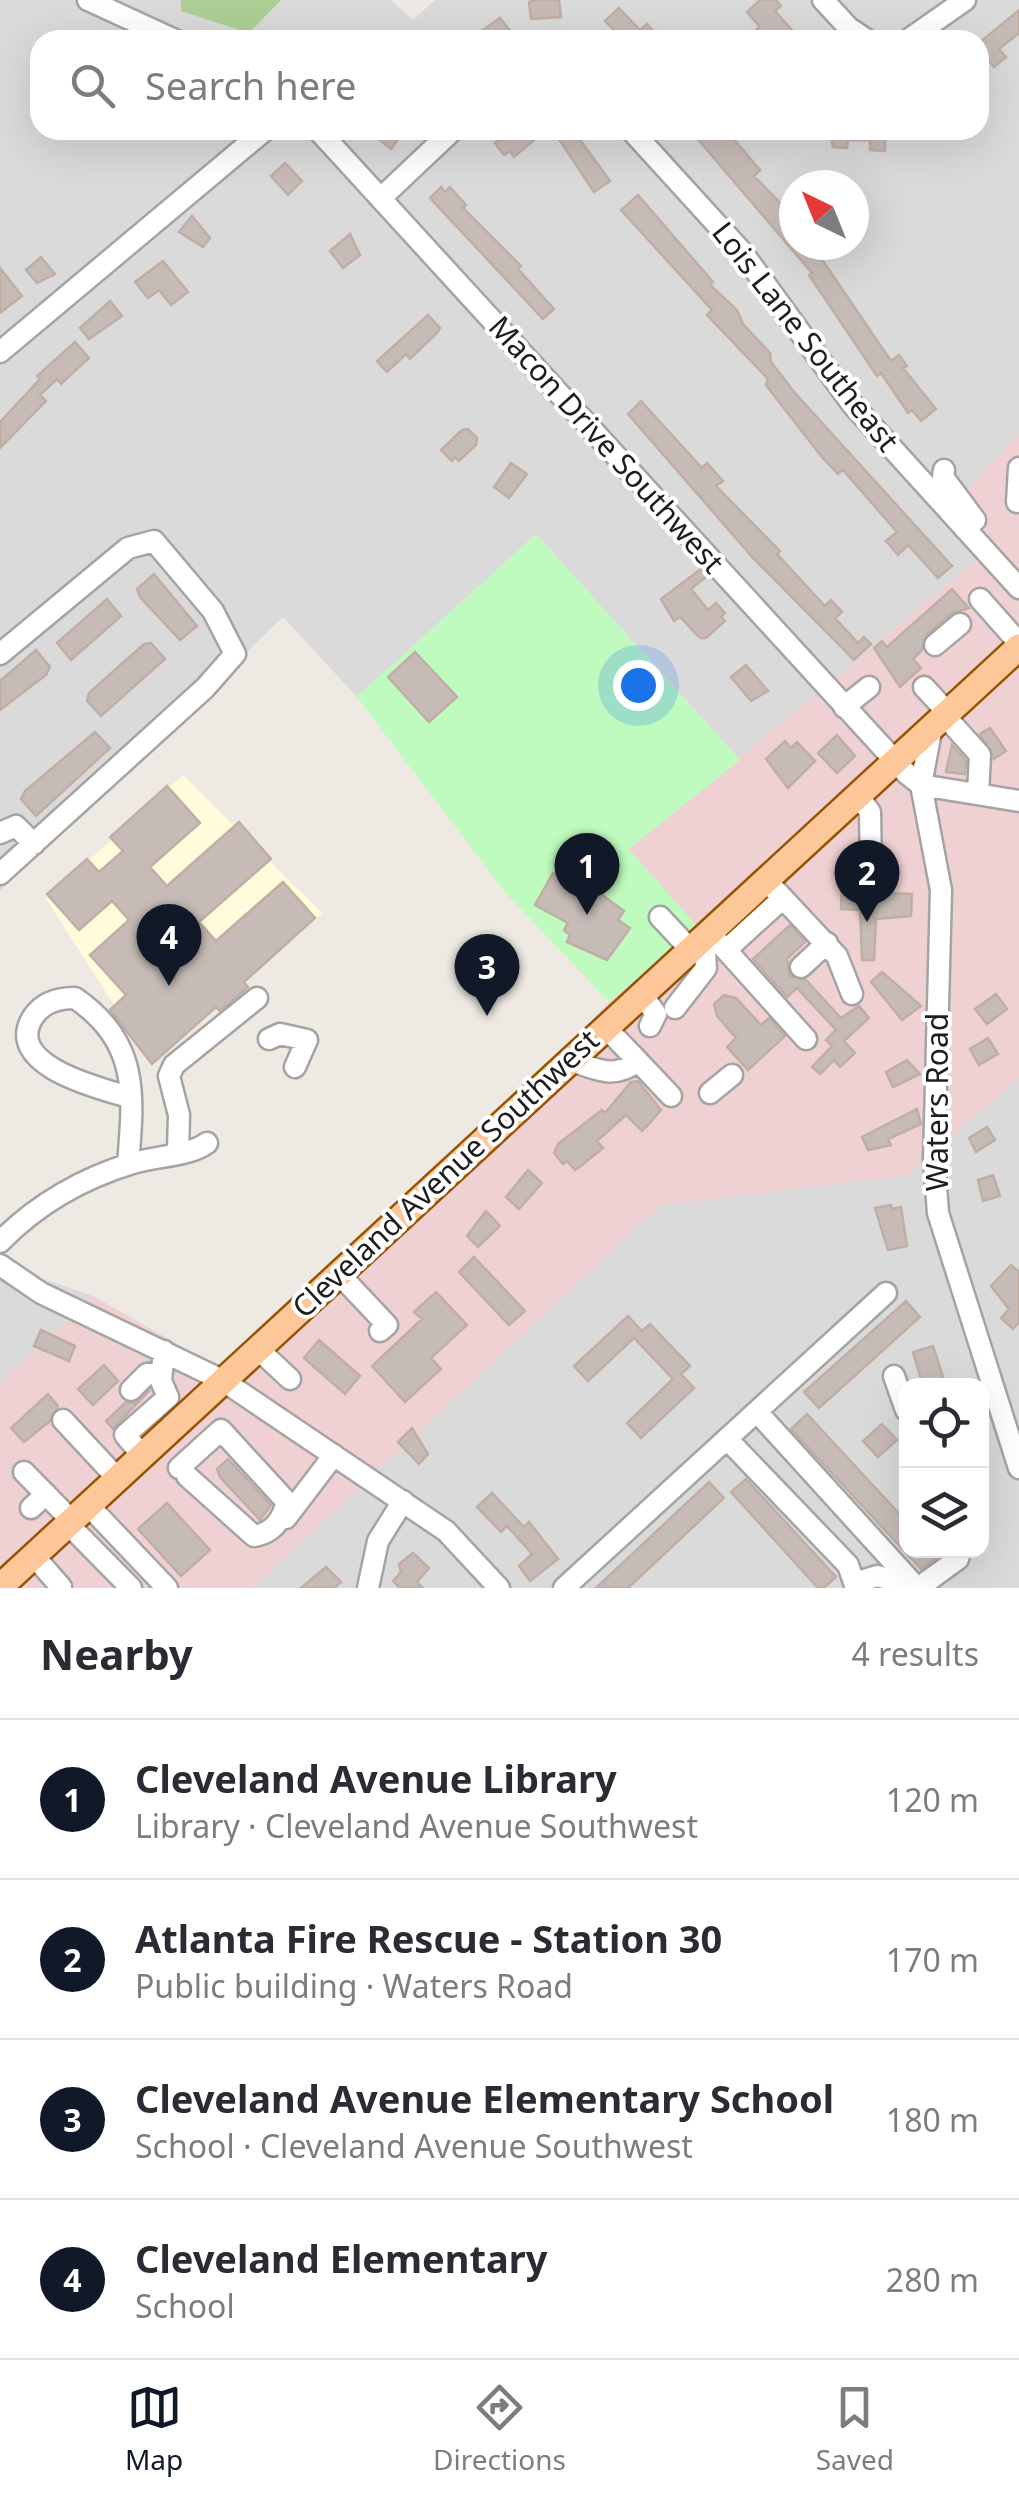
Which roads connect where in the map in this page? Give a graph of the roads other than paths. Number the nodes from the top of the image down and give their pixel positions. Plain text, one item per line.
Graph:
1 (88, 0) edge
2 (823, 0) edge
3 (965, 0) edge
4 (153, 30) edge
5 (855, 30) edge
6 (922, 30) edge
7 (253, 140) edge
8 (327, 140) edge
9 (442, 140) edge
10 (640, 140) edge
11 (381, 198) junction
12 (0, 352) edge
13 (1019, 468) edge
14 (944, 470) dead end
15 (1017, 502) edge
16 (965, 528) junction
17 (1019, 588) edge
18 (980, 599) dead end
19 (960, 624) dead end
20 (935, 645) dead end
21 (1019, 645) edge
22 (0, 654) edge
23 (868, 687) dead end
24 (924, 687) dead end
25 (844, 707) junction
26 (945, 720) junction
27 (893, 761) junction
28 (921, 785) junction
29 (857, 794) junction
30 (978, 794) junction
31 (1019, 801) edge
32 (0, 833) edge
33 (34, 844) junction
34 (871, 871) dead end
35 (0, 874) edge
36 (765, 879) junction
37 (783, 898) junction
38 (745, 916) junction
39 (660, 917) dead end
40 (705, 943) junction
41 (826, 943) junction
42 (800, 967) dead end
43 (641, 993) junction
44 (852, 994) dead end
45 (257, 998) dead end
46 (675, 1008) dead end
47 (650, 1026) dead end
48 (604, 1027) junction
49 (806, 1039) dead end
50 (269, 1040) dead end
51 (569, 1060) junction
52 (638, 1061) junction
53 (295, 1067) dead end
54 (732, 1075) dead end
55 (710, 1093) dead end
56 (671, 1096) dead end
57 (129, 1098) junction
58 (207, 1143) dead end
59 (178, 1151) junction
60 (128, 1164) junction
61 (0, 1242) edge
62 (0, 1265) edge
63 (338, 1274) junction
64 (886, 1293) dead end
65 (388, 1324) dead end
66 (258, 1348) junction
67 (163, 1362) junction
68 (894, 1376) dead end
69 (290, 1379) dead end
70 (222, 1380) junction
71 (131, 1390) dead end
72 (899, 1390) edge
73 (184, 1405) junction
74 (758, 1413) junction
75 (63, 1420) dead end
76 (227, 1429) dead end
77 (728, 1440) junction
78 (330, 1445) junction
79 (150, 1448) junction
80 (1019, 1468) edge
81 (181, 1469) junction
82 (24, 1472) dead end
83 (118, 1478) junction
84 (402, 1502) junction
85 (76, 1517) junction
86 (254, 1545) dead end
87 (34, 1556) junction
88 (958, 1558) edge
89 (61, 1578) edge
90 (5, 1582) edge
91 (856, 1586) edge
92 (131, 1588) edge
93 (167, 1588) edge
94 (368, 1588) edge
95 (499, 1588) edge
96 (564, 1588) edge
97 (917, 1588) edge

1 - 4 street
2 - 5 street
3 - 6 street
7 - 12 street
8 - 11 street, Macon Drive Southwest
9 - 11 street
10 - 16 street, Lois Lane Southeast
11 - 25 street, Macon Drive Southwest
13 - 15 street
14 - 16 street
16 - 17 street, Lois Lane Southeast
18 - 21 street
19 - 20 street
21 - 26 main road, Cleveland Avenue Southwest
22 - 33 street
23 - 25 street
24 - 26 street
25 - 27 street, Macon Drive Southwest
26 - 27 main road, Cleveland Avenue Southwest
26 - 28 street, Waters Road
26 - 30 street
27 - 28 street, Macon Drive Southwest
27 - 29 main road, Cleveland Avenue Southwest
28 - 30 street
28 - 80 street, Waters Road
29 - 34 street
29 - 36 main road, Cleveland Avenue Southwest
30 - 31 street
32 - 33 street
33 - 35 street
36 - 37 street
36 - 38 main road, Cleveland Avenue Southwest
37 - 38 street
37 - 41 street
38 - 40 main road, Cleveland Avenue Southwest
39 - 40 street
40 - 43 main road, Cleveland Avenue Southwest
40 - 46 street
40 - 49 street
41 - 42 street
41 - 44 street
43 - 47 street
43 - 48 main road, Cleveland Avenue Southwest
45 - 59 street
48 - 51 main road, Cleveland Avenue Southwest
48 - 52 street
50 - 53 street
51 - 52 street
51 - 63 main road, Cleveland Avenue Southwest
52 - 56 street
54 - 55 street
57 - 57 street
57 - 60 street
58 - 59 street
59 - 60 street
60 - 61 street
62 - 67 street
63 - 65 street
63 - 66 main road, Cleveland Avenue Southwest
64 - 74 street
66 - 69 street
66 - 70 main road, Cleveland Avenue Southwest
67 - 70 street
67 - 71 street
67 - 73 street
68 - 72 street
70 - 73 main road, Cleveland Avenue Southwest
70 - 78 street
73 - 76 street
73 - 79 main road, Cleveland Avenue Southwest
74 - 77 street
74 - 97 street
75 - 83 street
77 - 91 street
77 - 96 street
78 - 84 street
78 - 86 street
79 - 81 street
79 - 83 main road, Cleveland Avenue Southwest
81 - 81 street
82 - 85 street
83 - 85 main road, Cleveland Avenue Southwest
84 - 94 street
84 - 95 street
85 - 87 main road, Cleveland Avenue Southwest
85 - 92 street
85 - 93 street
87 - 89 street
87 - 90 main road, Cleveland Avenue Southwest
88 - 97 street
91 - 97 street

